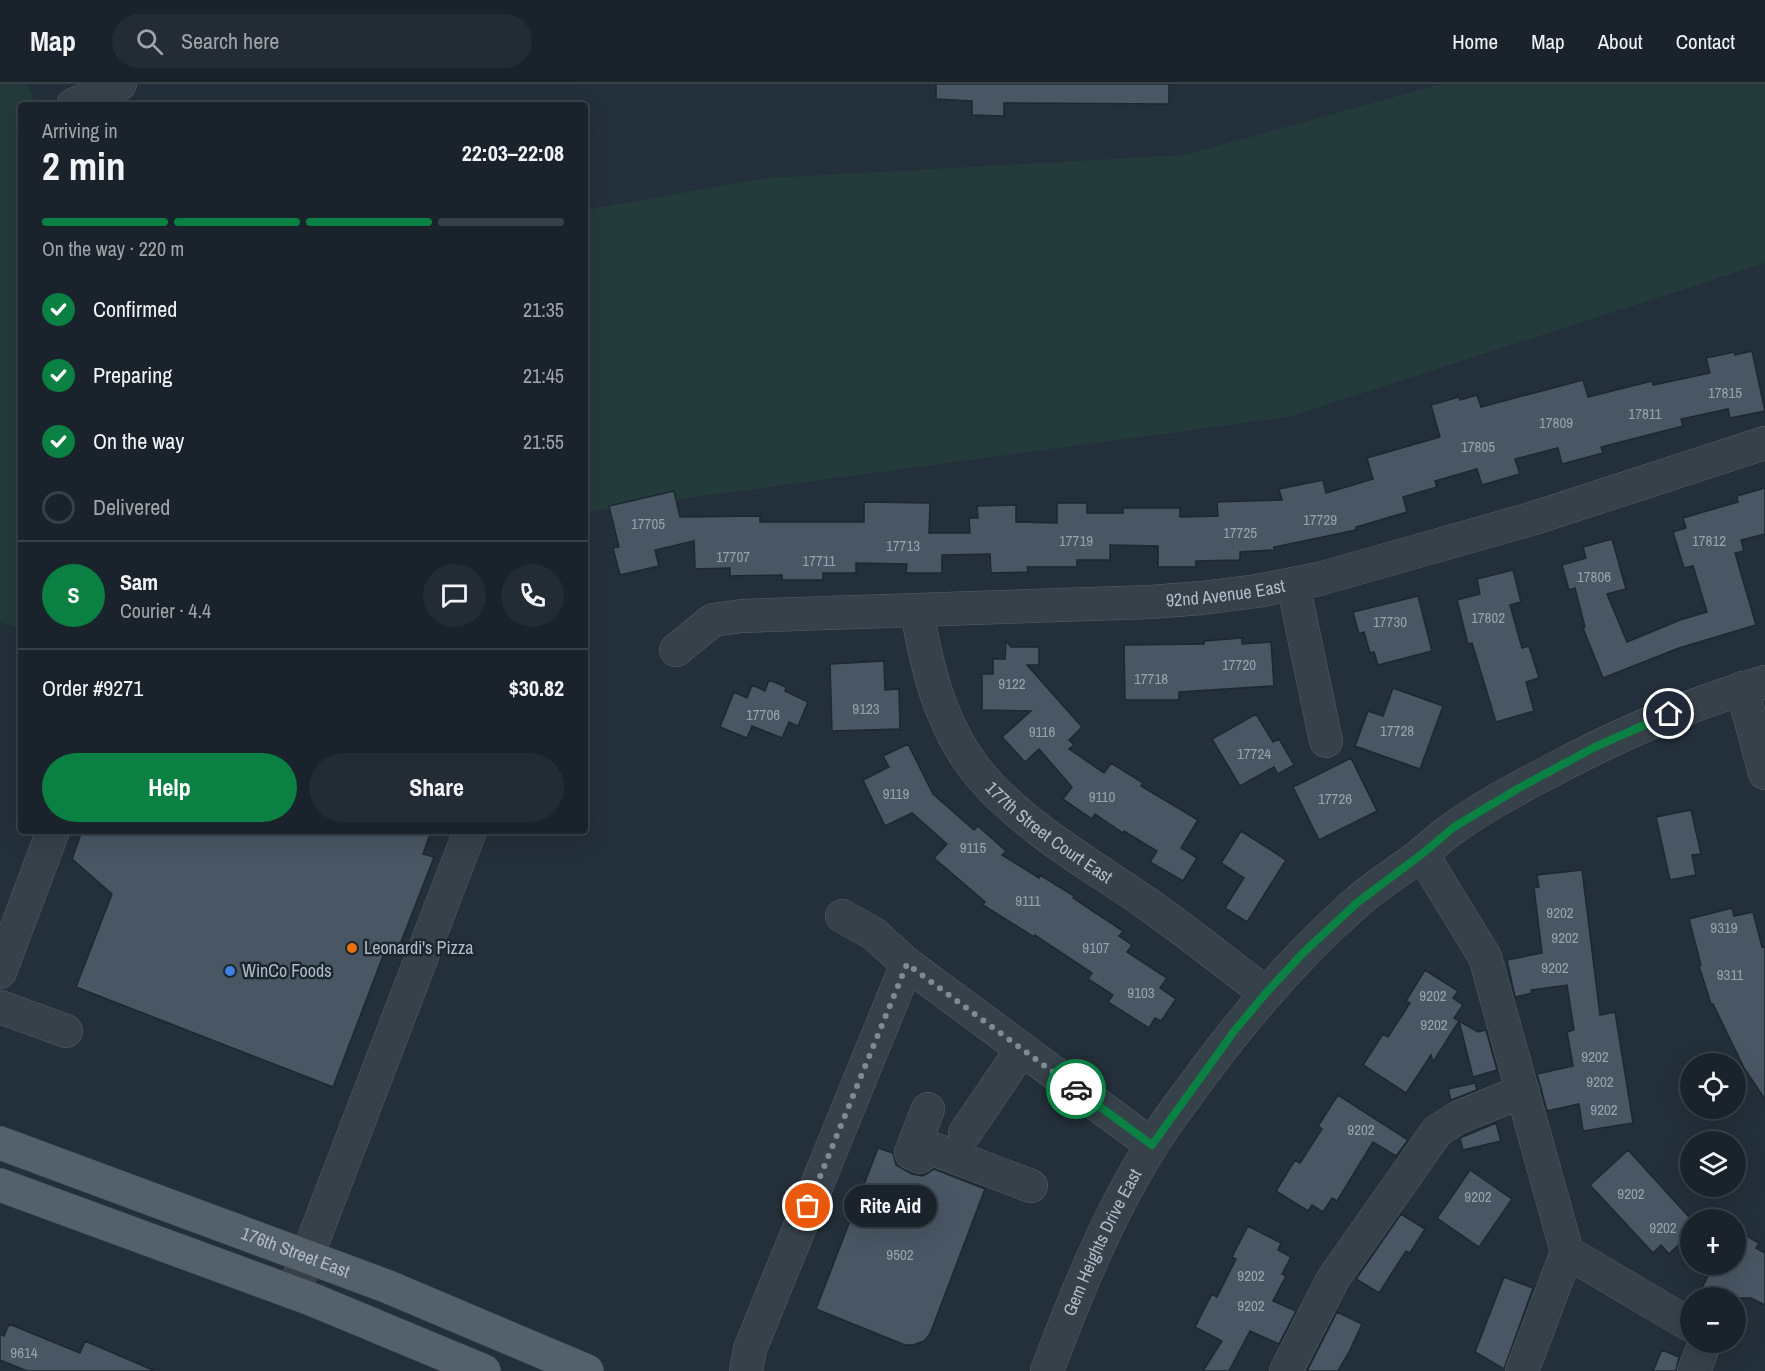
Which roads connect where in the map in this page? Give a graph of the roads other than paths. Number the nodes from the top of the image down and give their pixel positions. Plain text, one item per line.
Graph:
1 (120, 84) edge
2 (80, 102) edge
3 (1765, 443) edge
4 (1293, 584) junction
5 (917, 611) junction
6 (676, 650) dead end
7 (1754, 685) edge
8 (1326, 741) dead end
9 (1765, 773) edge
10 (52, 834) edge
11 (469, 834) edge
12 (1422, 854) junction
13 (842, 916) dead end
14 (907, 964) junction
15 (0, 972) edge
16 (1266, 993) junction
17 (0, 1007) edge
18 (66, 1031) dead end
19 (1022, 1049) junction
20 (1523, 1091) junction
21 (928, 1109) dead end
22 (964, 1133) dead end
23 (0, 1143) edge
24 (1152, 1145) junction
25 (0, 1185) edge
26 (1029, 1192) dead end
27 (1567, 1252) junction
28 (308, 1257) junction
29 (293, 1293) junction
30 (1680, 1319) edge
31 (1701, 1353) edge
32 (744, 1364) edge
33 (483, 1371) edge
34 (587, 1371) edge
35 (1047, 1371) edge
36 (1286, 1371) edge
37 (1522, 1371) edge
38 (1694, 1371) edge

1 - 2 street
3 - 4 street, 92nd Avenue East
4 - 5 street, 92nd Avenue East
4 - 8 street
5 - 6 street, 92nd Avenue East
5 - 16 street, 177th Street Court East
7 - 9 street
7 - 12 street, Gem Heights Drive East
10 - 15 street
11 - 28 street
12 - 16 street, Gem Heights Drive East
12 - 20 street
13 - 14 street
14 - 19 street
14 - 32 street
16 - 24 street, Gem Heights Drive East
17 - 18 street
19 - 22 street
19 - 24 street
20 - 27 street
20 - 36 street
21 - 26 street
23 - 28 main road, 176th Street East
24 - 35 street, Gem Heights Drive East
25 - 29 main road
27 - 30 street
27 - 37 street
28 - 29 street
28 - 34 main road, 176th Street East
29 - 33 main road
31 - 38 street

